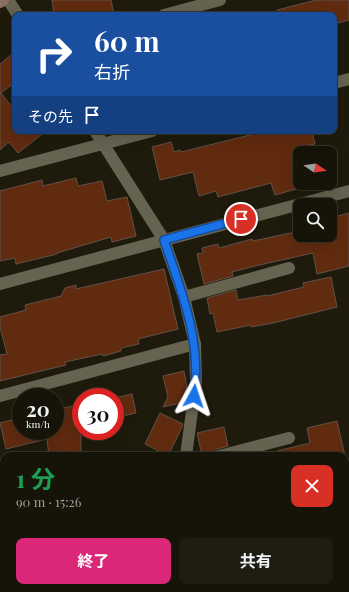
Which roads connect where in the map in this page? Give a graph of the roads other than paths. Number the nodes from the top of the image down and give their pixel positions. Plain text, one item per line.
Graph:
1 (3, 0) edge
2 (8, 0) edge
3 (220, 0) edge
4 (0, 2) edge
5 (189, 4) edge
6 (16, 12) edge
7 (171, 12) edge
8 (349, 79) edge
9 (337, 82) edge
10 (97, 134) edge
11 (141, 134) edge
12 (103, 144) junction
13 (0, 171) edge
14 (349, 191) edge
15 (164, 240) junction
16 (289, 268) dead end
17 (0, 284) edge
18 (184, 297) junction
19 (194, 344) junction
20 (0, 396) edge
21 (289, 438) dead end
22 (187, 452) edge
23 (235, 452) edge

1 - 4 street
2 - 6 street
3 - 5 street
5 - 7 street
8 - 9 street
10 - 12 street
11 - 12 street
12 - 13 street
12 - 15 street
14 - 15 street
15 - 17 street
15 - 18 street
16 - 18 street
18 - 19 street
19 - 20 street
19 - 22 street
21 - 23 street

